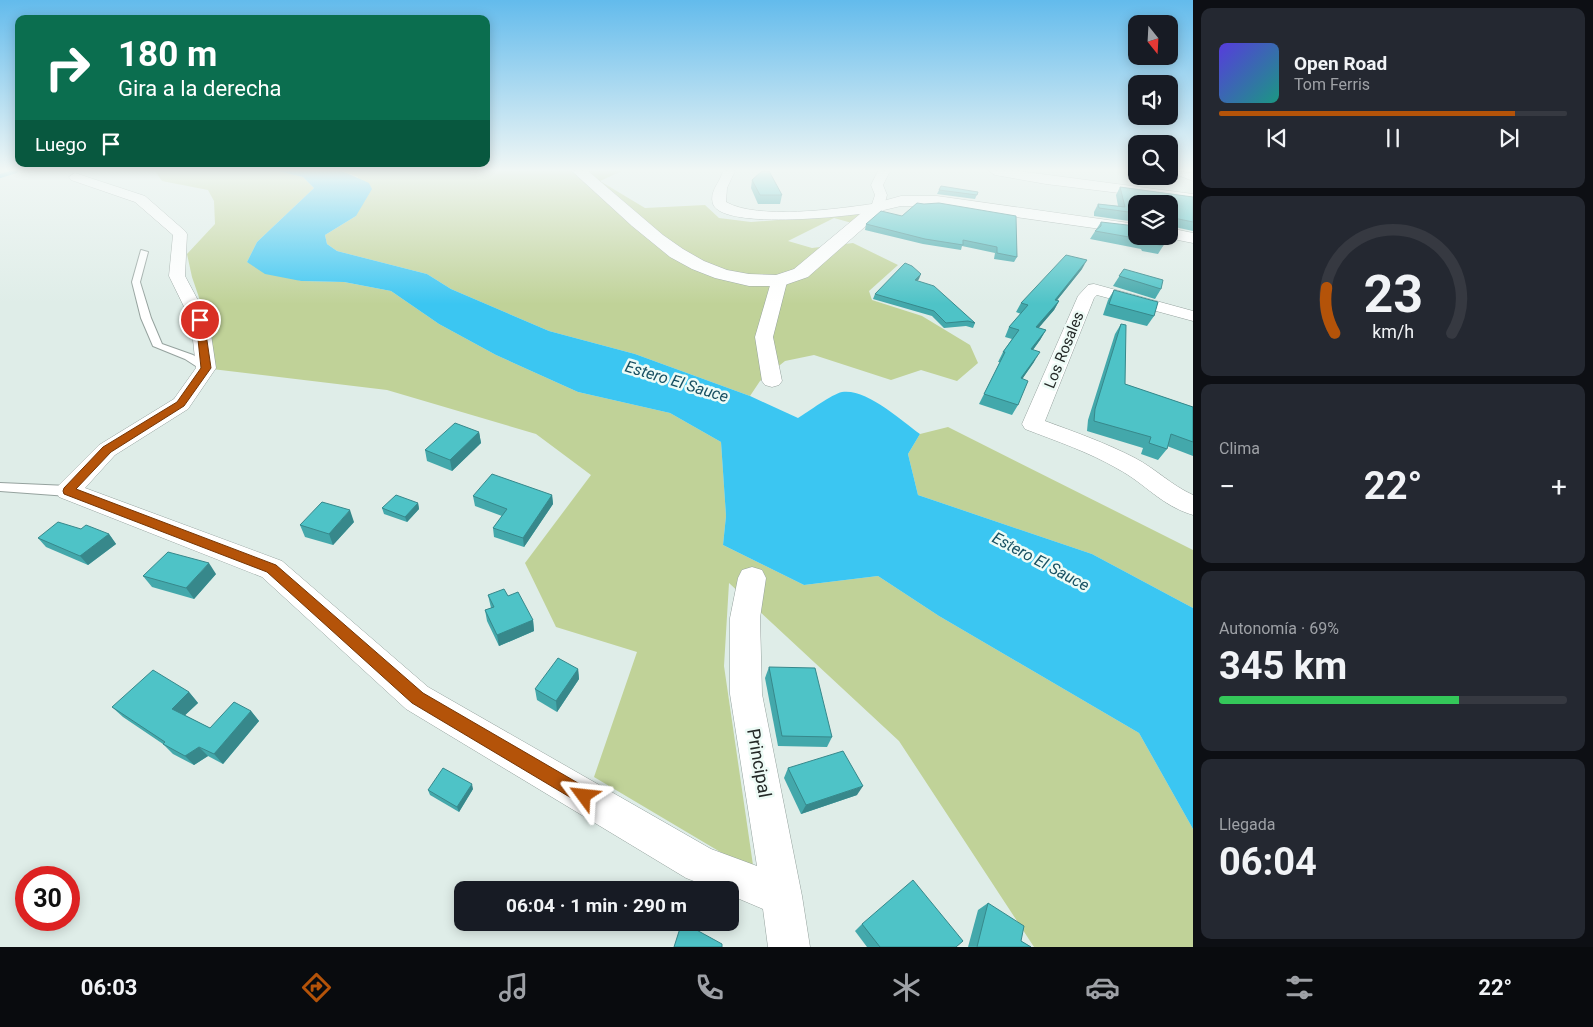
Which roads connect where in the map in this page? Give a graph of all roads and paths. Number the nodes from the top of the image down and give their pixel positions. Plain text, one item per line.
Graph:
1 (158, 215) edge
2 (628, 215) edge
3 (867, 215) edge
4 (1041, 215) edge
5 (1128, 227) edge
6 (1178, 236) edge
7 (1193, 238) edge
8 (144, 252) dead end
9 (779, 282) junction
10 (1193, 316) edge
11 (206, 368) junction
12 (772, 381) dead end
13 (0, 487) edge
14 (68, 491) junction
15 (1193, 506) edge
16 (752, 578) dead end
17 (782, 896) junction
18 (789, 947) edge

1 - 11 street
2 - 9 street
3 - 9 street
4 - 5 street
6 - 7 street
8 - 11 lane
9 - 12 street
10 - 15 street, Los Rosales
11 - 14 street
13 - 14 lane
14 - 17 street
16 - 17 street, Principal
17 - 18 street, Principal

